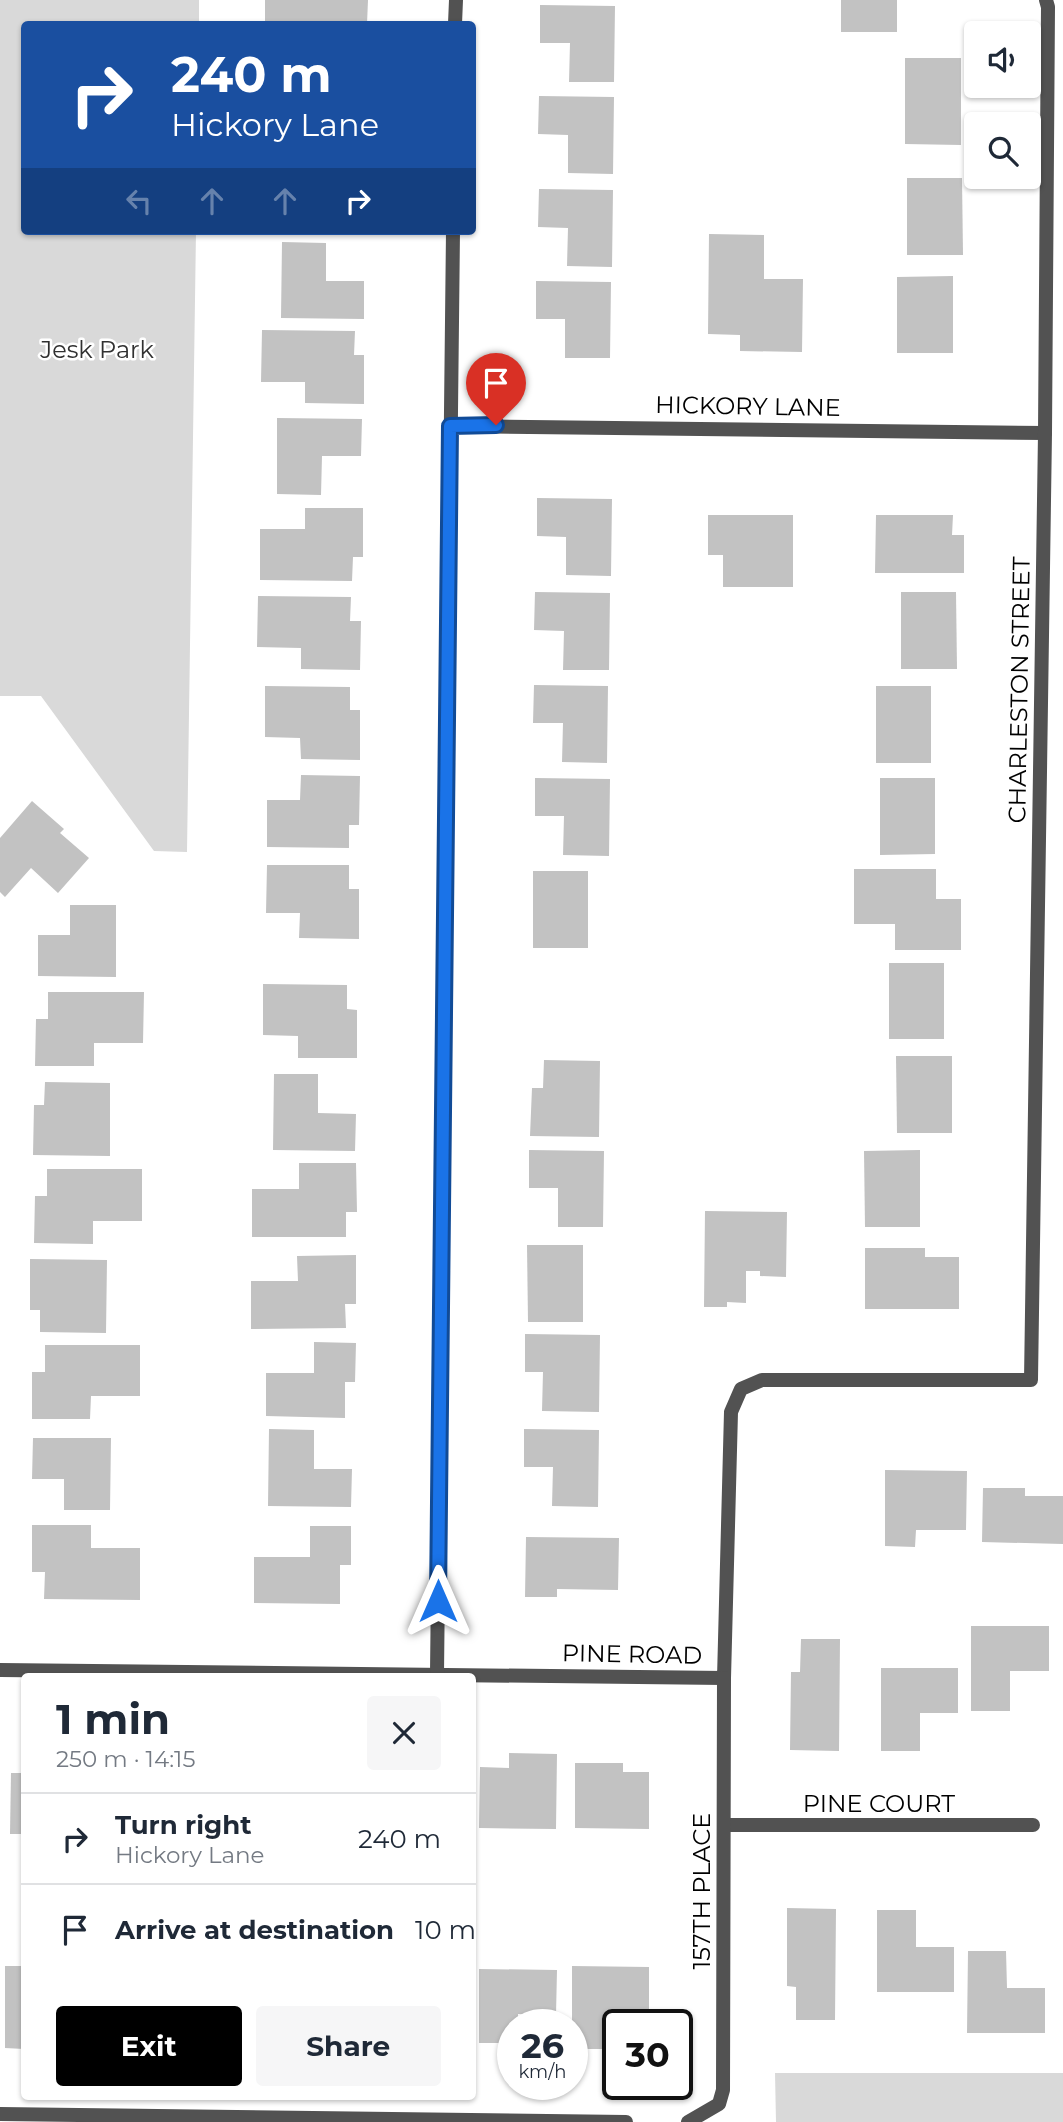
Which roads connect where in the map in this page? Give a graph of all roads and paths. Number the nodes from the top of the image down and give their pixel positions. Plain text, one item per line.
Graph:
1 (456, 0) edge
2 (1046, 0) edge
3 (455, 21) edge
4 (453, 235) edge
5 (450, 426) junction
6 (1045, 433) junction
7 (1031, 1380) joint
8 (0, 1670) edge
9 (328, 1673) edge
10 (437, 1673) edge
11 (476, 1675) edge
12 (724, 1678) junction
13 (724, 1825) junction
14 (1033, 1825) dead end
15 (0, 2114) edge
16 (626, 2122) edge
17 (688, 2122) edge

1 - 3 street
2 - 6 street, CHARLESTON STREET
4 - 5 street
5 - 6 street, HICKORY LANE
5 - 10 street
6 - 7 street, CHARLESTON STREET
7 - 12 street, PINE ROAD
8 - 9 street, PINE ROAD
11 - 12 street, PINE ROAD
12 - 13 street, 157TH PLACE
13 - 14 street, PINE COURT
13 - 17 street, 157TH PLACE
15 - 16 street

